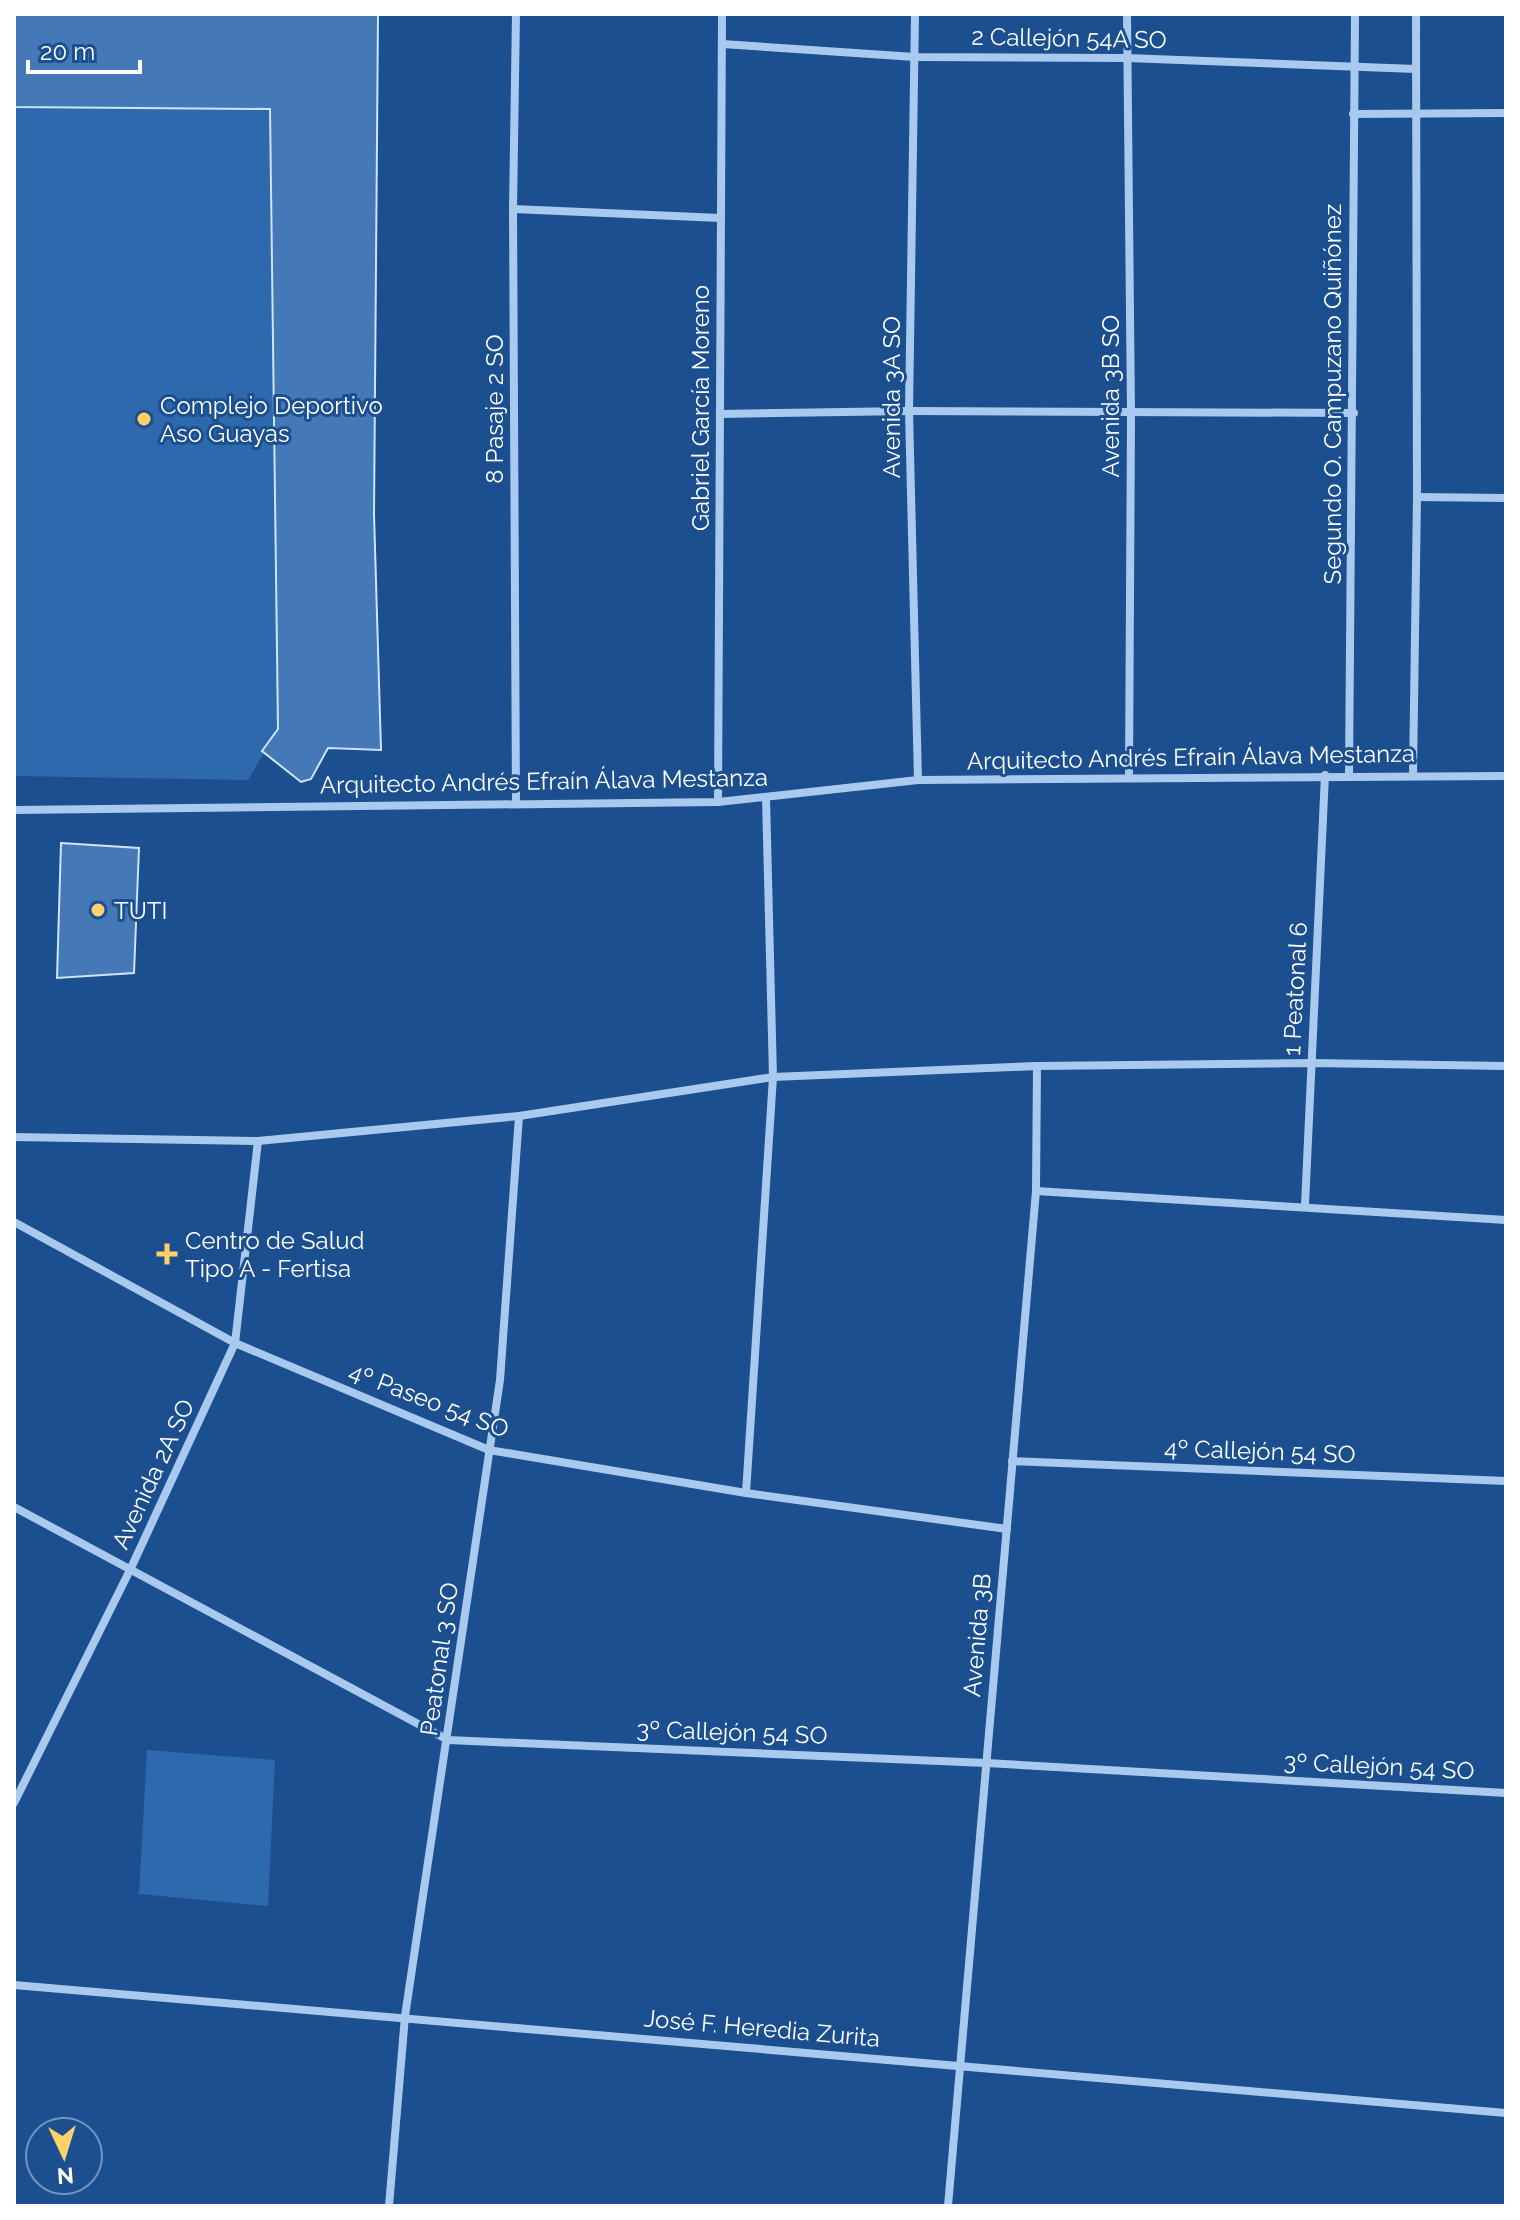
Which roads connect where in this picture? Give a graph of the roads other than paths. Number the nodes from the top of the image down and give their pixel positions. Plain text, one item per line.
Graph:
1 (516, 14) edge
2 (722, 14) edge
3 (915, 14) edge
4 (1127, 14) edge
5 (1355, 14) edge
6 (1416, 14) edge
7 (722, 44) junction
8 (915, 57) junction
9 (1127, 58) junction
10 (1355, 67) junction
11 (1416, 69) junction
12 (1418, 113) junction
13 (1506, 113) edge
14 (1353, 114) junction
15 (513, 209) junction
16 (720, 218) junction
17 (909, 411) junction
18 (1354, 413) junction
19 (720, 414) junction
20 (1131, 414) junction
21 (1417, 497) junction
22 (1506, 498) edge
23 (1413, 774) junction
24 (1325, 775) junction
25 (1349, 775) junction
26 (1506, 776) edge
27 (1129, 777) junction
28 (918, 780) junction
29 (766, 798) junction
30 (718, 802) junction
31 (516, 804) junction
32 (14, 810) edge
33 (1312, 1063) junction
34 (1037, 1066) junction
35 (1506, 1066) edge
36 (773, 1077) junction
37 (519, 1116) junction
38 (14, 1137) edge
39 (258, 1141) junction
40 (1036, 1191) junction
41 (1305, 1205) junction
42 (1506, 1220) edge
43 (14, 1222) edge
44 (235, 1343) junction
45 (489, 1450) junction
46 (1012, 1461) junction
47 (1506, 1481) edge
48 (746, 1493) junction
49 (14, 1507) edge
50 (1007, 1529) junction
51 (131, 1568) junction
52 (448, 1740) junction
53 (986, 1763) junction
54 (1506, 1793) edge
55 (14, 1803) edge
56 (14, 1985) edge
57 (405, 2016) junction
58 (960, 2065) junction
59 (1506, 2113) edge
60 (389, 2206) edge
61 (948, 2206) edge

1 - 15 street, 8 Pasaje 2 SO
2 - 7 street, Gabriel García Moreno
3 - 8 street, Avenida 3A SO
4 - 9 street, Avenida 3B SO
5 - 10 street, Segundo O. Campuzano Quiñónez
6 - 11 street
7 - 8 street, 2 Callejón 54A SO
7 - 16 street, Gabriel García Moreno
8 - 9 street, 2 Callejón 54A SO
8 - 17 street, Avenida 3A SO
9 - 10 street, 2 Callejón 54A SO
9 - 20 street, Avenida 3B SO
10 - 11 street, 2 Callejón 54A SO
10 - 14 street, Segundo O. Campuzano Quiñónez
11 - 12 street
12 - 13 street
12 - 14 street
12 - 21 street
14 - 18 street, Segundo O. Campuzano Quiñónez
15 - 16 street
15 - 31 street, 8 Pasaje 2 SO
16 - 19 street, Gabriel García Moreno
17 - 19 street
17 - 20 street
17 - 28 street, Avenida 3A SO
18 - 20 street
18 - 25 street, Segundo O. Campuzano Quiñónez
19 - 30 street, Gabriel García Moreno
20 - 27 street, Avenida 3B SO
21 - 22 street
21 - 23 street
23 - 25 street, Arquitecto Andrés Efraín Álava Mestanza
23 - 26 street, Arquitecto Andrés Efraín Álava Mestanza
24 - 25 street, Arquitecto Andrés Efraín Álava Mestanza
24 - 27 street, Arquitecto Andrés Efraín Álava Mestanza
24 - 33 street, 1 Peatonal 6
27 - 28 street, Arquitecto Andrés Efraín Álava Mestanza
28 - 29 street, Arquitecto Andrés Efraín Álava Mestanza
29 - 30 street, Arquitecto Andrés Efraín Álava Mestanza
29 - 36 street
30 - 31 street, Arquitecto Andrés Efraín Álava Mestanza
31 - 32 street, Arquitecto Andrés Efraín Álava Mestanza
33 - 34 street
33 - 35 street
33 - 41 street, 1 Peatonal 6
34 - 36 street
34 - 40 street, Avenida 3B
36 - 37 street
36 - 48 street
37 - 39 street
37 - 45 street, Peatonal 3 SO
38 - 39 street
39 - 44 street, Avenida 2A SO
40 - 41 street
40 - 46 street, Avenida 3B
41 - 42 street
43 - 44 street, 4º Paseo 54 SO
44 - 45 street, 4º Paseo 54 SO
44 - 51 street, Avenida 2A SO
45 - 48 street, 4º Paseo 54 SO
45 - 52 street, Peatonal 3 SO
46 - 47 street, 4º Callejón 54 SO
46 - 50 street, Avenida 3B
48 - 50 street, 4º Paseo 54 SO
49 - 51 street, 3º Callejón 54 SO
50 - 53 street, Avenida 3B
51 - 52 street, 3º Callejón 54 SO
51 - 55 street, Avenida 2A SO
52 - 53 street, 3º Callejón 54 SO
52 - 57 street, Peatonal 3 SO
53 - 54 street, 3º Callejón 54 SO
53 - 58 street, Avenida 3B
56 - 57 street, José F. Heredia Zurita
57 - 58 street, José F. Heredia Zurita
57 - 60 street, Peatonal 3 SO
58 - 59 street, José F. Heredia Zurita
58 - 61 street, Avenida 3B

